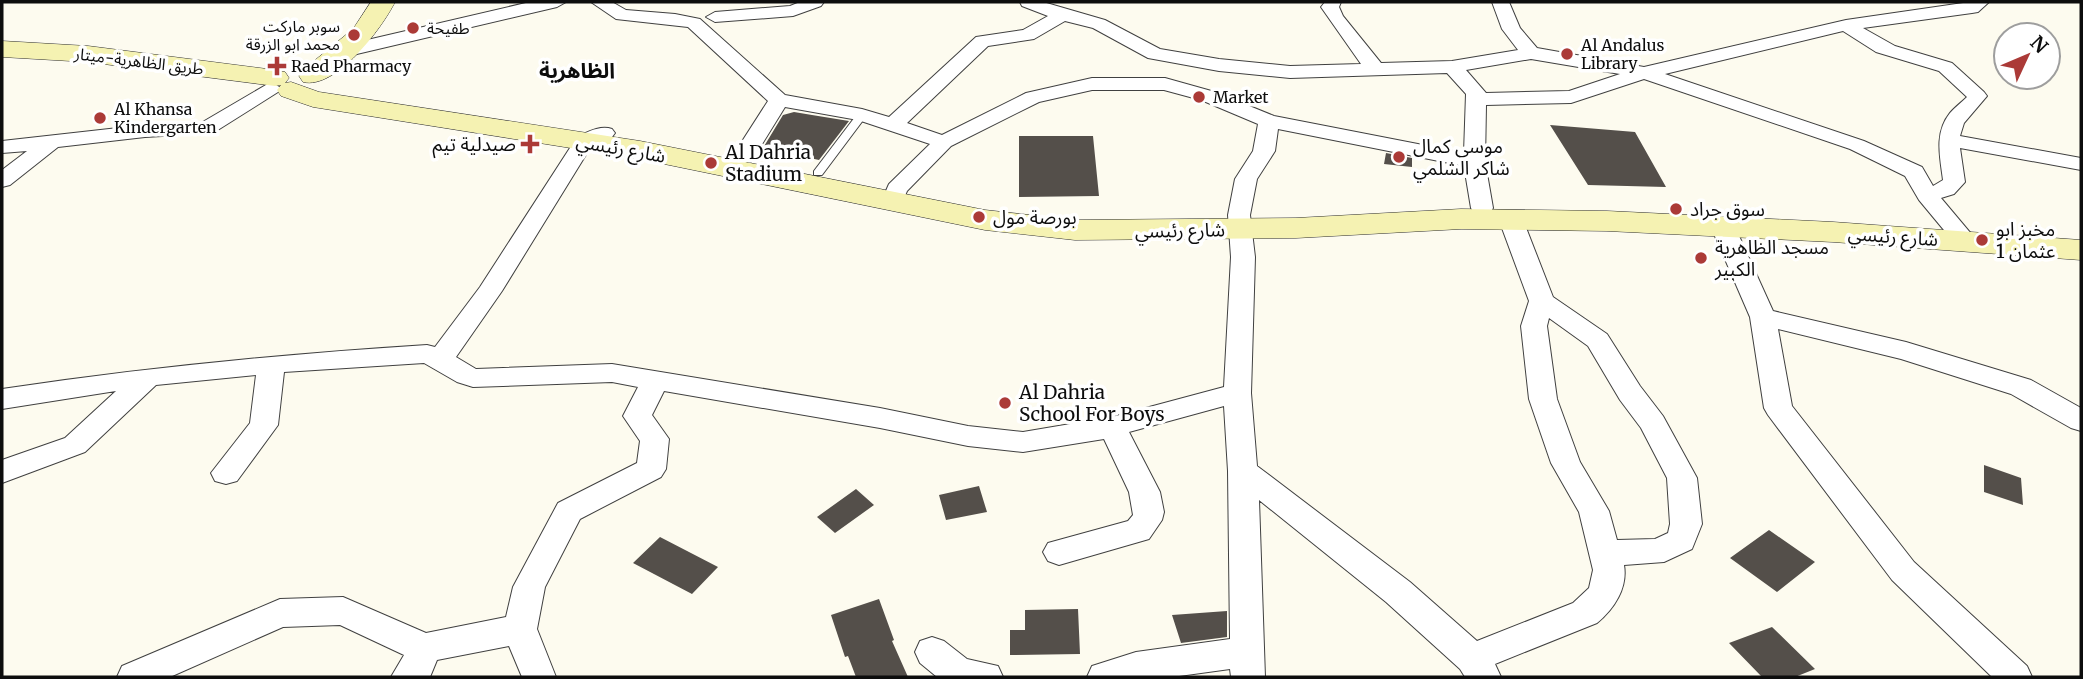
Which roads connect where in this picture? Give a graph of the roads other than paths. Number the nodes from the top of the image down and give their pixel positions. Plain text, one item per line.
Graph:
1 (369, 2) edge
2 (383, 2) edge
3 (557, 2) edge
4 (600, 2) edge
5 (745, 2) edge
6 (815, 2) edge
7 (1028, 2) edge
8 (1333, 2) edge
9 (1501, 2) edge
10 (1981, 2) edge
11 (1062, 16) junction
12 (715, 17) junction
13 (694, 23) junction
14 (1846, 25) junction
15 (2, 49) edge
16 (344, 51) junction
17 (1531, 52) junction
18 (1219, 65) junction
19 (1452, 67) junction
20 (1375, 69) junction
21 (1644, 73) junction
22 (294, 81) junction
23 (1476, 99) junction
24 (779, 100) junction
25 (1216, 100) junction
26 (862, 115) junction
27 (1269, 121) junction
28 (894, 124) junction
29 (594, 137) junction
30 (1949, 140) junction
31 (944, 142) junction
32 (50, 143) junction
33 (2, 148) edge
34 (743, 157) junction
35 (1474, 162) junction
36 (2081, 164) edge
37 (818, 173) junction
38 (2, 180) edge
39 (895, 195) junction
40 (1927, 195) junction
41 (1482, 208) junction
42 (1511, 220) junction
43 (1240, 222) junction
44 (1723, 227) junction
45 (1961, 235) junction
46 (2081, 236) edge
47 (2081, 250) edge
48 (1542, 301) junction
49 (1763, 317) junction
50 (441, 359) junction
51 (271, 364) junction
52 (148, 377) junction
53 (656, 379) junction
54 (1237, 393) junction
55 (2, 399) edge
56 (2081, 421) edge
57 (1112, 427) junction
58 (1243, 471) junction
59 (2, 472) edge
60 (226, 473) dead end
61 (1059, 552) dead end
62 (1604, 552) junction
63 (520, 629) junction
64 (932, 652) dead end
65 (416, 663) edge
66 (1247, 665) edge
67 (1478, 667) edge
68 (134, 677) edge
69 (539, 677) edge
70 (986, 677) edge
71 (1104, 677) edge
72 (2015, 677) edge

1 - 22 main road
2 - 16 main road
3 - 16 street
4 - 13 street
5 - 12 street
6 - 12 street
7 - 11 street
8 - 20 street
9 - 17 street
10 - 14 street
11 - 18 street
11 - 28 street
12 - 13 street
13 - 24 street
14 - 21 street
14 - 30 street
15 - 22 main road, طريق الظاهرية-ميتار
16 - 22 main road
17 - 19 street
17 - 21 street
18 - 20 street
18 - 25 street
19 - 20 street
19 - 23 street
21 - 23 street
21 - 40 street
22 - 29 main road, شارع رئيسي
22 - 32 street
23 - 35 street
24 - 26 street
24 - 34 street
25 - 27 street
25 - 31 street
26 - 28 street
26 - 37 lane
27 - 35 street
27 - 43 street
28 - 31 street
29 - 34 main road, شارع رئيسي
29 - 39 main road, شارع رئيسي
29 - 50 street
30 - 36 street
30 - 40 street
31 - 39 street
32 - 33 street
32 - 38 street
34 - 37 main road, شارع رئيسي
35 - 41 street
37 - 39 main road, شارع رئيسي
39 - 43 main road, شارع رئيسي
40 - 45 street
41 - 43 main road, شارع رئيسي
41 - 45 main road, شارع رئيسي
42 - 43 main road, شارع رئيسي
42 - 44 main road, شارع رئيسي
42 - 48 street
43 - 54 street
44 - 45 main road, شارع رئيسي
44 - 49 street
45 - 46 main road, شارع رئيسي
45 - 47 main road, شارع رئيسي
48 - 62 street
48 - 62 street
49 - 56 street
49 - 72 street
50 - 51 street
50 - 53 street
51 - 52 street
51 - 60 street
52 - 55 street
52 - 59 street
53 - 57 street
53 - 63 street
54 - 57 street
54 - 58 street
57 - 61 street
58 - 66 street
58 - 67 street
62 - 67 street
63 - 65 street
63 - 69 street
64 - 70 street
65 - 68 street
66 - 71 street

